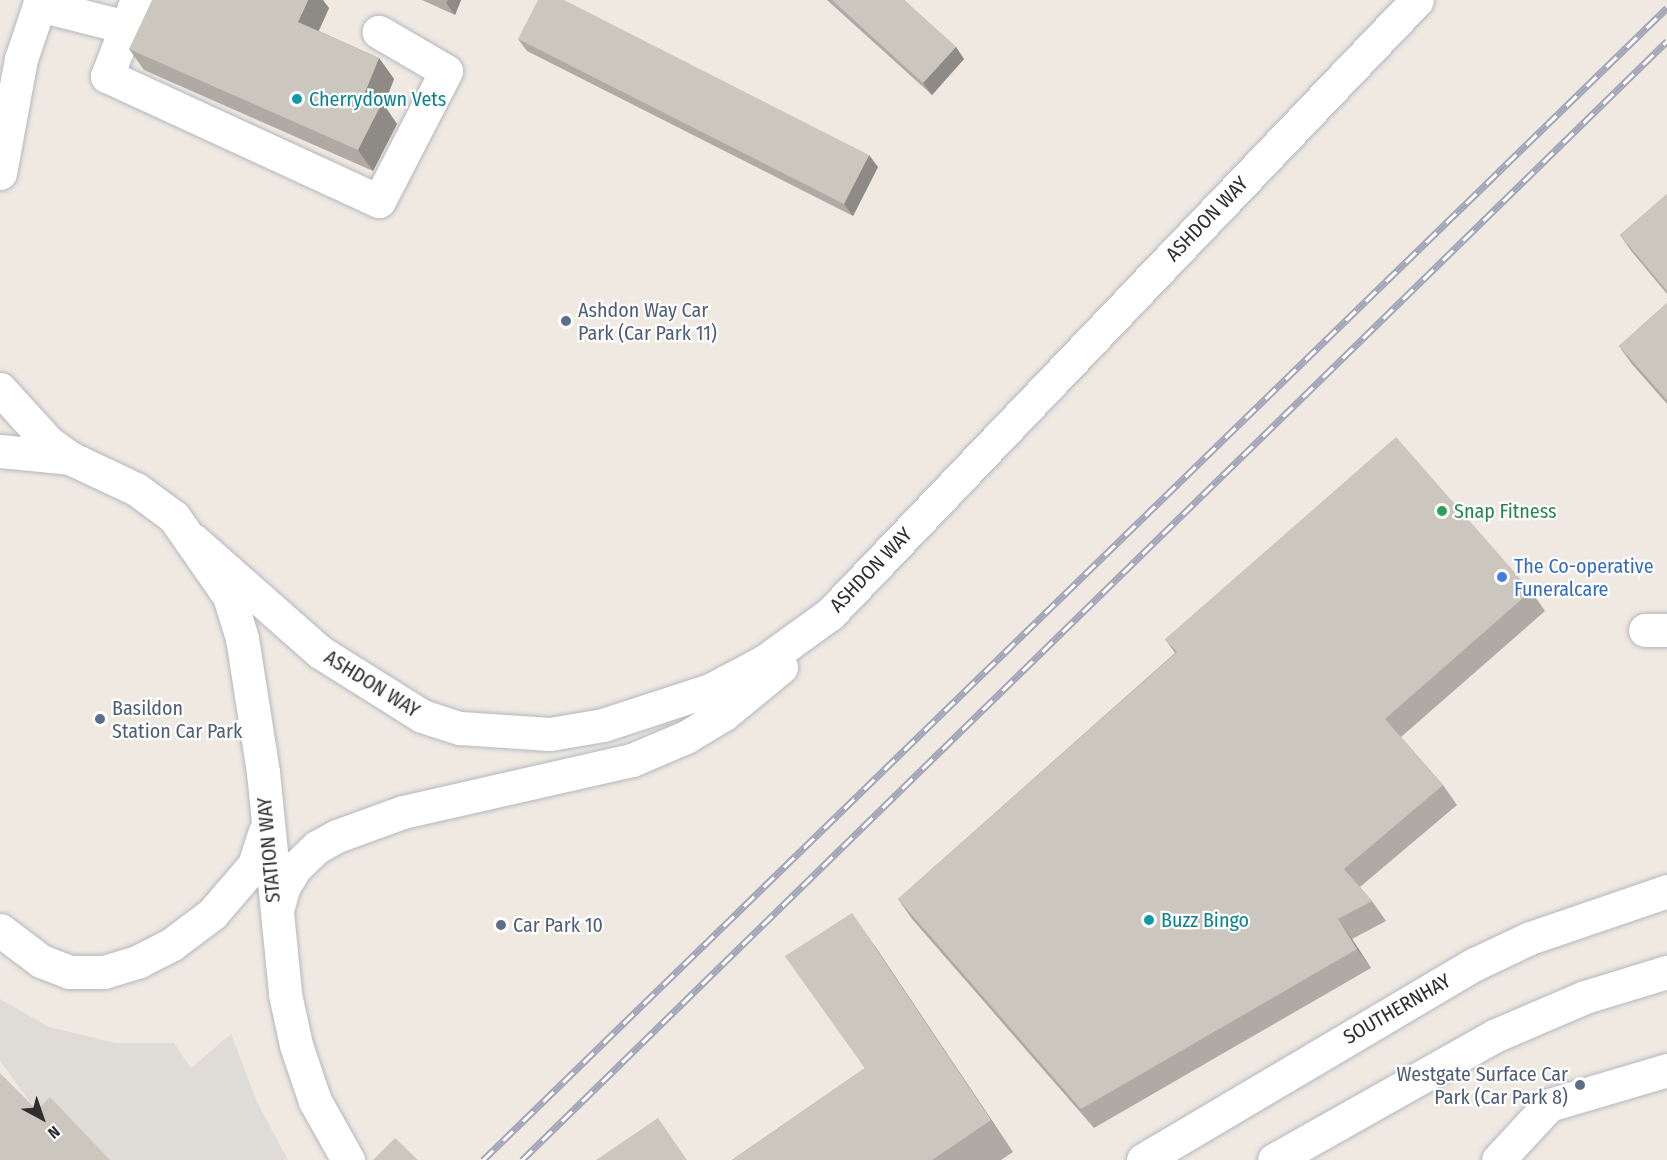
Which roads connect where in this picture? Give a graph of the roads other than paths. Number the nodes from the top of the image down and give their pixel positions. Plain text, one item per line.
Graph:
1 (1417, 0) edge
2 (40, 3) edge
3 (131, 14) edge
4 (379, 32) dead end
5 (0, 173) edge
6 (0, 389) edge
7 (0, 451) edge
8 (70, 458) junction
9 (193, 540) junction
10 (830, 614) junction
11 (267, 819) junction
12 (1667, 891) edge
13 (275, 923) junction
14 (0, 930) edge
15 (1667, 972) edge
16 (1667, 1070) edge
17 (348, 1160) edge
18 (1143, 1160) edge
19 (1274, 1160) edge
20 (1498, 1160) edge

1 - 10 street, ASHDON WAY
2 - 3 street
2 - 5 street
3 - 4 street
6 - 8 street
7 - 8 street
8 - 9 street
9 - 10 street, ASHDON WAY
9 - 11 street, STATION WAY
10 - 13 street
11 - 13 street, STATION WAY
11 - 14 street
12 - 18 street, SOUTHERNHAY
13 - 17 street, STATION WAY
15 - 19 street
16 - 20 street

